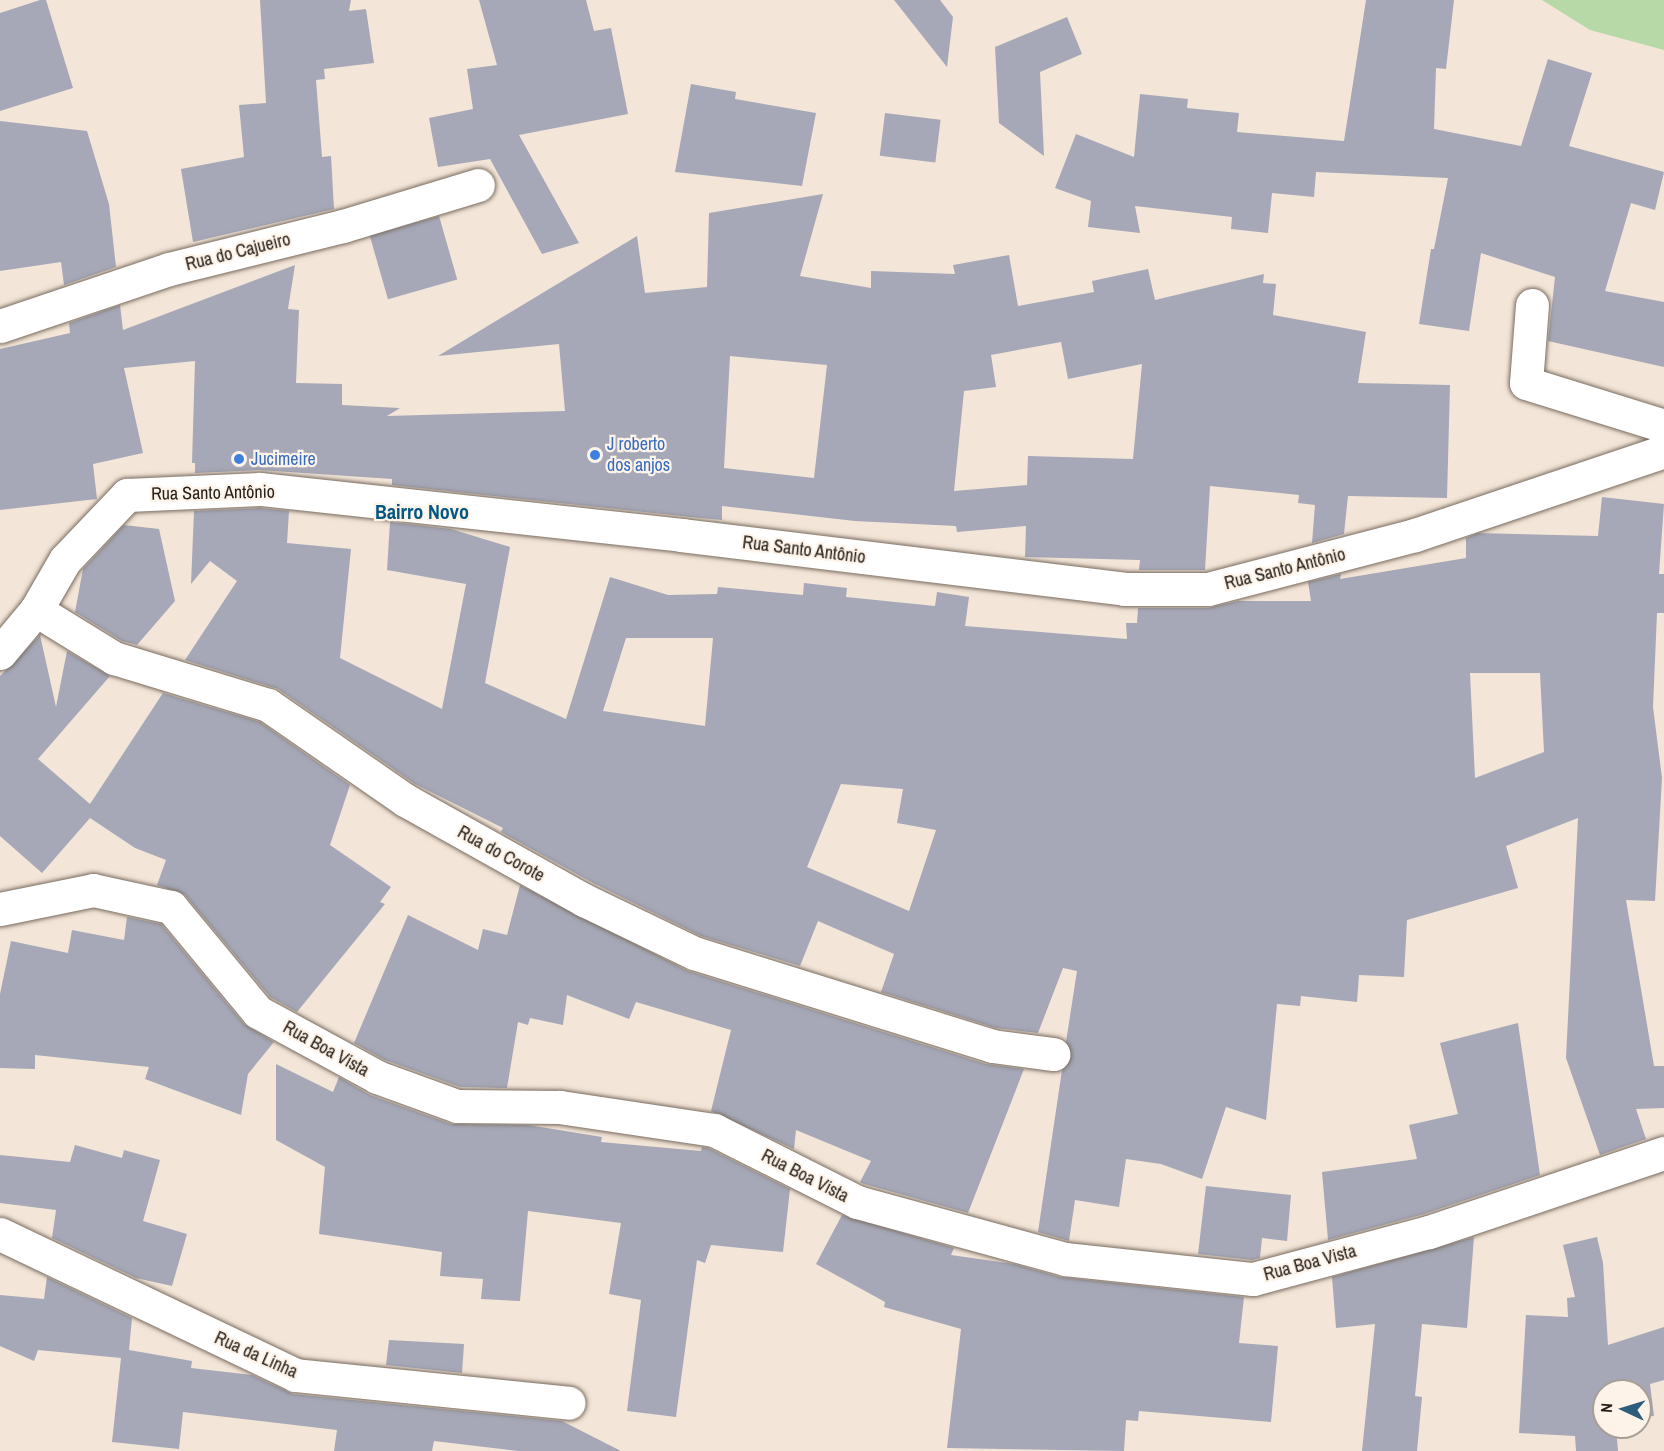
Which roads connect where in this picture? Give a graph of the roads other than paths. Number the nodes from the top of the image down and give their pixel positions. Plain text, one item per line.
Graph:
1 (478, 185) dead end
2 (1532, 305) dead end
3 (0, 326) edge
4 (1664, 426) edge
5 (1664, 451) edge
6 (36, 610) junction
7 (0, 653) edge
8 (0, 909) edge
9 (1053, 1054) dead end
10 (1664, 1153) edge
11 (0, 1234) edge
12 (569, 1403) dead end

1 - 3 street, Rua do Cajueiro
2 - 4 street
5 - 6 street, Rua Santo Antônio
6 - 7 street, Rua Santo Antônio
6 - 9 street, Rua do Corote
8 - 10 street, Rua Boa Vista
11 - 12 street, Rua da Linha

